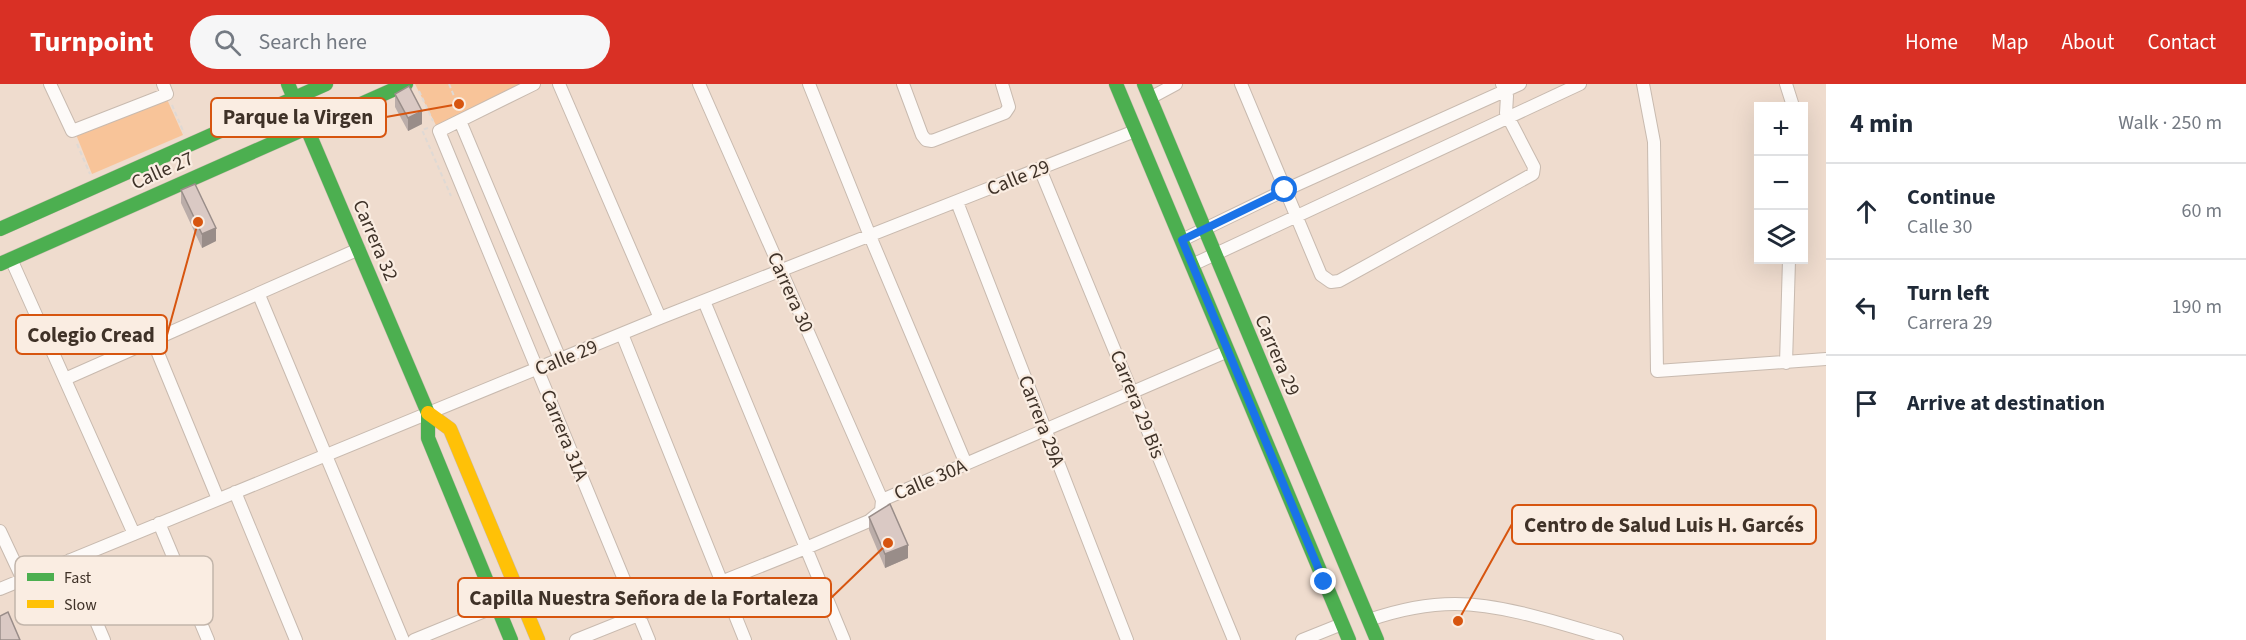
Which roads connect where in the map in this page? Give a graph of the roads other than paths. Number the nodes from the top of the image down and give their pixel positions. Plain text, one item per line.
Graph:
1 (50, 84) edge
2 (288, 84) edge
3 (326, 84) edge
4 (405, 84) edge
5 (534, 84) edge
6 (559, 84) edge
7 (699, 84) edge
8 (809, 84) edge
9 (903, 84) edge
10 (1002, 84) edge
11 (1116, 84) edge
12 (1144, 84) edge
13 (1176, 84) edge
14 (1241, 84) edge
15 (1520, 84) edge
16 (1580, 84) edge
17 (1643, 84) edge
18 (1786, 84) edge
19 (1504, 87) edge
20 (165, 89) edge
21 (294, 98) junction
22 (1150, 98) junction
23 (1791, 102) edge
24 (1508, 116) junction
25 (462, 119) junction
26 (306, 127) junction
27 (1136, 131) junction
28 (1040, 169) junction
29 (1285, 190) junction
30 (957, 202) junction
31 (1296, 215) junction
32 (0, 229) edge
33 (1205, 229) junction
34 (870, 236) junction
35 (1182, 240) junction
36 (359, 249) junction
37 (1215, 254) junction
38 (5, 262) edge
39 (1789, 264) edge
40 (1192, 265) junction
41 (782, 271) junction
42 (259, 295) junction
43 (704, 302) junction
44 (660, 318) junction
45 (622, 334) junction
46 (153, 341) junction
47 (1227, 351) junction
48 (560, 359) junction
49 (1826, 359) edge
50 (1786, 363) junction
51 (538, 369) junction
52 (65, 380) junction
53 (1133, 392) junction
54 (428, 412) junction
55 (1045, 430) junction
56 (327, 454) junction
57 (966, 464) junction
58 (235, 492) junction
59 (218, 499) junction
60 (882, 500) junction
61 (159, 523) junction
62 (0, 531) edge
63 (134, 534) junction
64 (806, 548) junction
65 (80, 556) edge
66 (173, 556) edge
67 (15, 564) edge
68 (722, 582) junction
69 (15, 583) edge
70 (0, 589) edge
71 (497, 606) junction
72 (639, 616) junction
73 (1369, 620) junction
74 (1342, 624) junction
75 (98, 625) edge
76 (202, 625) edge
77 (1589, 636) edge
78 (104, 640) edge
79 (208, 640) edge
80 (296, 640) edge
81 (403, 640) edge
82 (414, 640) edge
83 (511, 640) edge
84 (538, 640) edge
85 (576, 640) edge
86 (649, 640) edge
87 (745, 640) edge
88 (843, 640) edge
89 (1127, 640) edge
90 (1233, 640) edge
91 (1302, 640) edge
92 (1349, 640) edge
93 (1377, 640) edge
94 (1617, 640) edge

1 - 20 street
2 - 21 street, Carrera 32
3 - 21 street, Calle 27
4 - 26 street, Calle 27
5 - 25 street
6 - 44 street
7 - 41 street, Carrera 30
8 - 34 street
9 - 10 street
11 - 27 street
12 - 22 street, Carrera 29
13 - 22 street
14 - 29 street
15 - 19 street
16 - 24 street
17 - 50 street
18 - 23 street
19 - 24 street
19 - 29 street
21 - 26 street, Carrera 32
21 - 32 street, Calle 27
22 - 33 street, Carrera 29
24 - 31 street
24 - 31 street
25 - 48 street, Carrera 31A
25 - 51 street, Carrera 31A
26 - 36 street, Carrera 32
26 - 38 street, Calle 27
27 - 28 street, Calle 29
27 - 35 street
28 - 30 street, Calle 29
28 - 53 street, Carrera 29 Bis
29 - 31 street
29 - 33 street
30 - 34 street, Calle 29
30 - 55 street, Carrera 29A
31 - 37 street
33 - 35 street
33 - 37 street, Carrera 29
34 - 41 street, Calle 29
34 - 57 street
35 - 40 street
36 - 42 street
36 - 54 street, Carrera 32
37 - 40 street
37 - 73 street, Carrera 29
38 - 52 street
39 - 50 street
40 - 47 street
41 - 43 street, Calle 29
41 - 60 street, Carrera 30
42 - 46 street
42 - 56 street
43 - 44 street, Calle 29
43 - 64 street
44 - 45 street, Calle 29
45 - 48 street, Calle 29
45 - 68 street
46 - 52 street
46 - 59 street
47 - 53 street, Calle 30A
47 - 74 street
48 - 51 street, Calle 29
49 - 50 street
51 - 54 street, Calle 29
51 - 72 street, Carrera 31A
52 - 63 street
53 - 55 street, Calle 30A
53 - 90 street, Carrera 29 Bis
54 - 56 street, Calle 29
54 - 71 street, Carrera 32
54 - 84 street, Carrera 32
55 - 57 street, Calle 30A
55 - 89 street, Carrera 29A
56 - 58 street, Calle 29
56 - 81 street
57 - 60 street, Calle 30A
58 - 59 street, Calle 29
58 - 80 street
59 - 61 street, Calle 29
60 - 64 street, Calle 30A
61 - 63 street, Calle 29
61 - 66 street
62 - 67 street
63 - 65 street, Calle 29
64 - 68 street, Calle 30A
64 - 88 street
68 - 72 street, Calle 30A
68 - 87 street
69 - 70 street, Calle 29
71 - 82 street
71 - 83 street, Carrera 32
72 - 85 street, Calle 30A
72 - 86 street, Carrera 31A
73 - 77 street
73 - 93 street, Carrera 29
74 - 91 street
74 - 92 street
75 - 78 street
76 - 79 street
77 - 94 street

